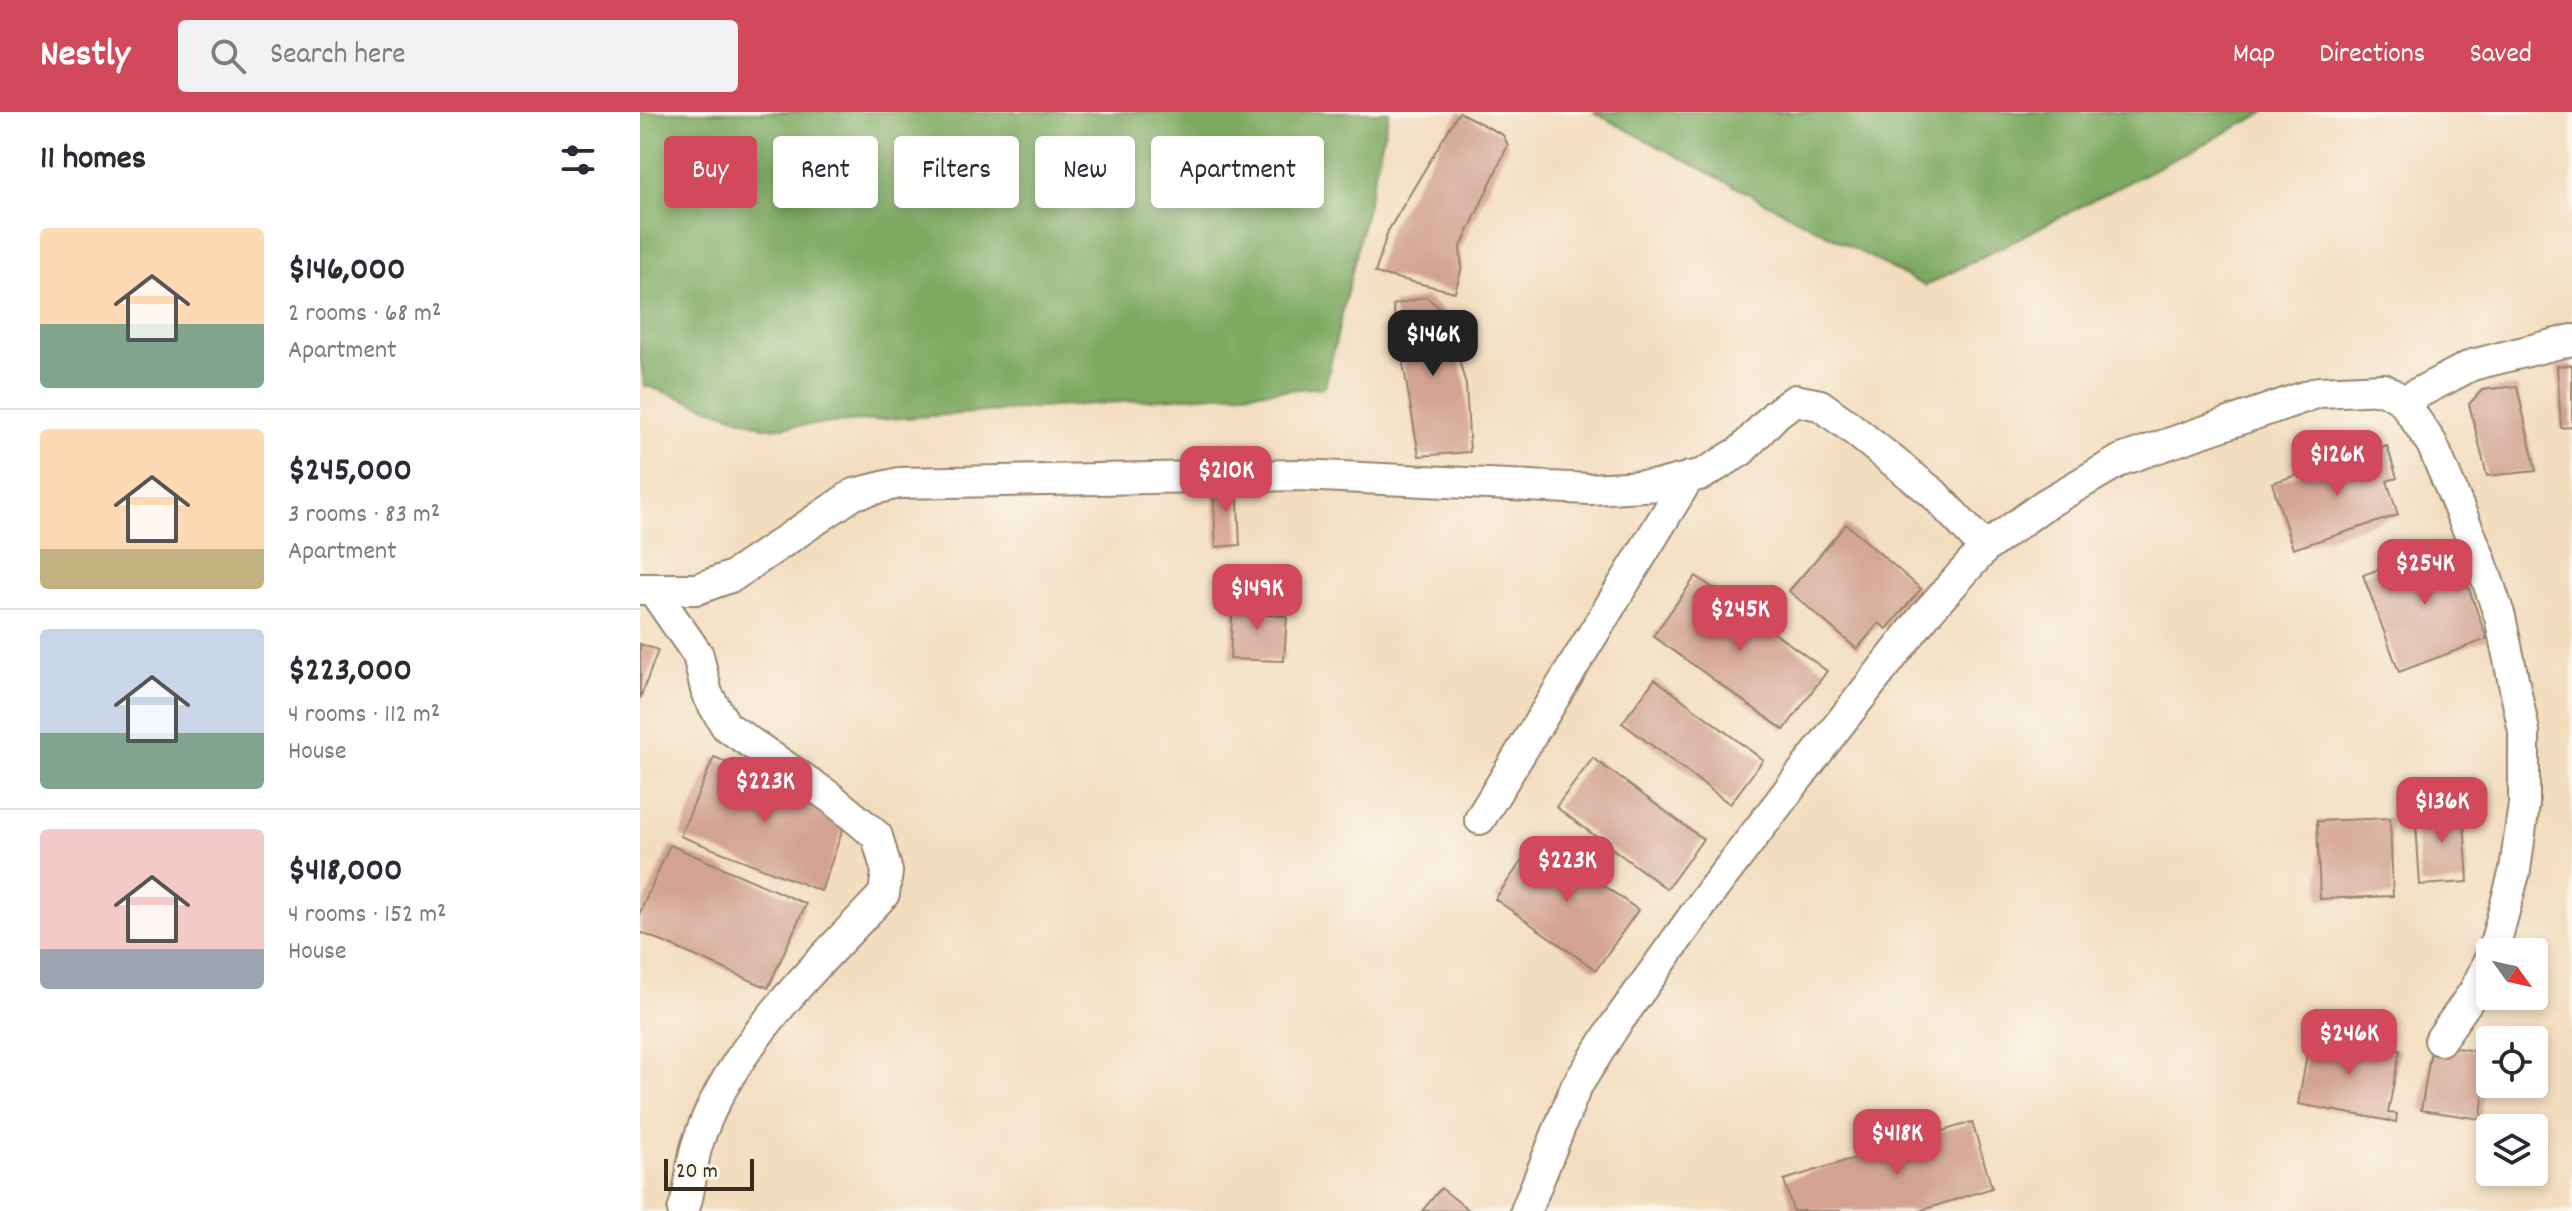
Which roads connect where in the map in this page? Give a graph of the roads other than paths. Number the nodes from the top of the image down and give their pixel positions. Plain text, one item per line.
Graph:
1 (2572, 340) edge
2 (2403, 401) junction
3 (1689, 477) junction
4 (1985, 548) junction
5 (646, 590) edge
6 (1480, 819) dead end
7 (2497, 938) edge
8 (2476, 988) edge
9 (2440, 1040) dead end
10 (683, 1211) edge
11 (1526, 1211) edge

1 - 2 street
2 - 4 street
2 - 7 street
3 - 4 street
3 - 5 street
3 - 6 street
4 - 11 street
5 - 10 street
8 - 9 street

